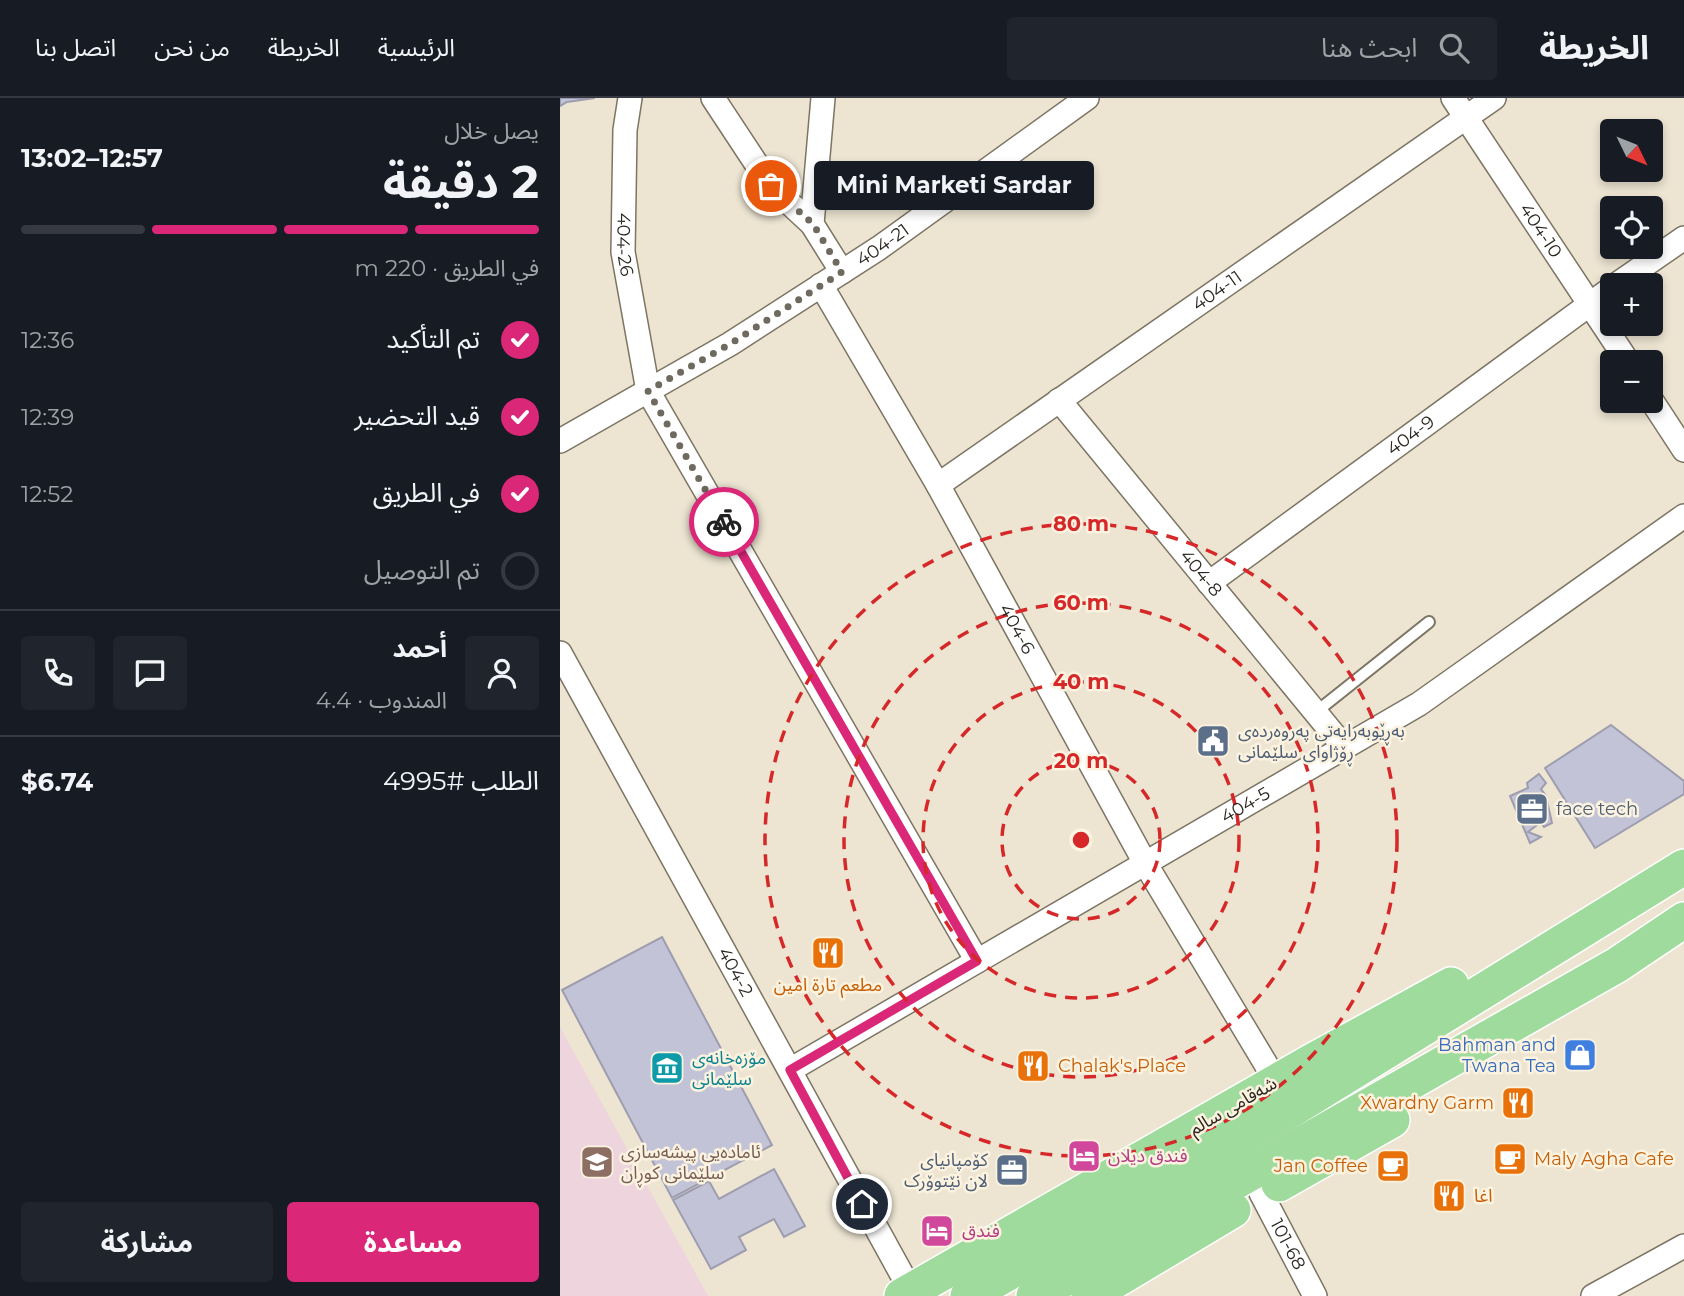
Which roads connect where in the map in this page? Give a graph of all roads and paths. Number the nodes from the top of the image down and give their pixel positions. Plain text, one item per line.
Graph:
1 (630, 98) edge
2 (713, 98) edge
3 (823, 98) edge
4 (1087, 98) edge
5 (1494, 98) edge
6 (1460, 108) edge
7 (813, 224) junction
8 (1684, 238) edge
9 (842, 272) junction
10 (1634, 273) edge
11 (821, 285) junction
12 (1600, 297) edge
13 (1590, 304) junction
14 (1620, 350) edge
15 (648, 391) junction
16 (1059, 400) junction
17 (1660, 413) edge
18 (560, 441) edge
19 (1684, 450) edge
20 (938, 485) junction
21 (1684, 516) edge
22 (1209, 583) junction
23 (1429, 622) dead end
24 (562, 661) edge
25 (1316, 712) junction
26 (1344, 747) junction
27 (1145, 863) junction
28 (1684, 867) edge
29 (1684, 920) edge
30 (1574, 935) junction
31 (977, 961) junction
32 (1617, 965) junction
33 (790, 1070) junction
34 (1276, 1081) junction
35 (1261, 1193) junction
36 (1684, 1246) edge
37 (906, 1294) edge
38 (968, 1296) edge
39 (1034, 1296) edge
40 (1089, 1296) edge
41 (1315, 1296) edge
42 (1593, 1296) edge

1 - 15 street, 404-26
2 - 7 street
3 - 7 street
4 - 9 street, 404-21
5 - 6 street, 404-11
6 - 13 street, 404-10
6 - 16 street, 404-11
7 - 9 street
8 - 10 street, 404-9
9 - 11 street, 404-21
11 - 15 street, 404-21
11 - 20 street, 404-6
12 - 13 street, 404-9
13 - 14 street, 404-10
13 - 22 street, 404-9
15 - 18 street, 404-21
15 - 31 street, 404-26
16 - 20 street, 404-11
16 - 22 street, 404-8
17 - 19 street
20 - 27 street, 404-6
21 - 26 street, 404-5
22 - 25 street, 404-8
23 - 25 lane
24 - 33 street, 404-2
25 - 26 street, 404-8
26 - 27 street, 404-5
27 - 31 street, 404-5
27 - 34 street, 404-6
28 - 30 main road, شەقامی سالم
29 - 32 main road
30 - 34 main road, شەقامی سالم
30 - 38 main road, شەقامی سالم
31 - 33 street, 404-5
32 - 35 main road
32 - 39 main road
33 - 37 street, 404-2
34 - 37 main road, شەقامی سالم
35 - 40 main road
35 - 41 street, 101-68
36 - 42 street

